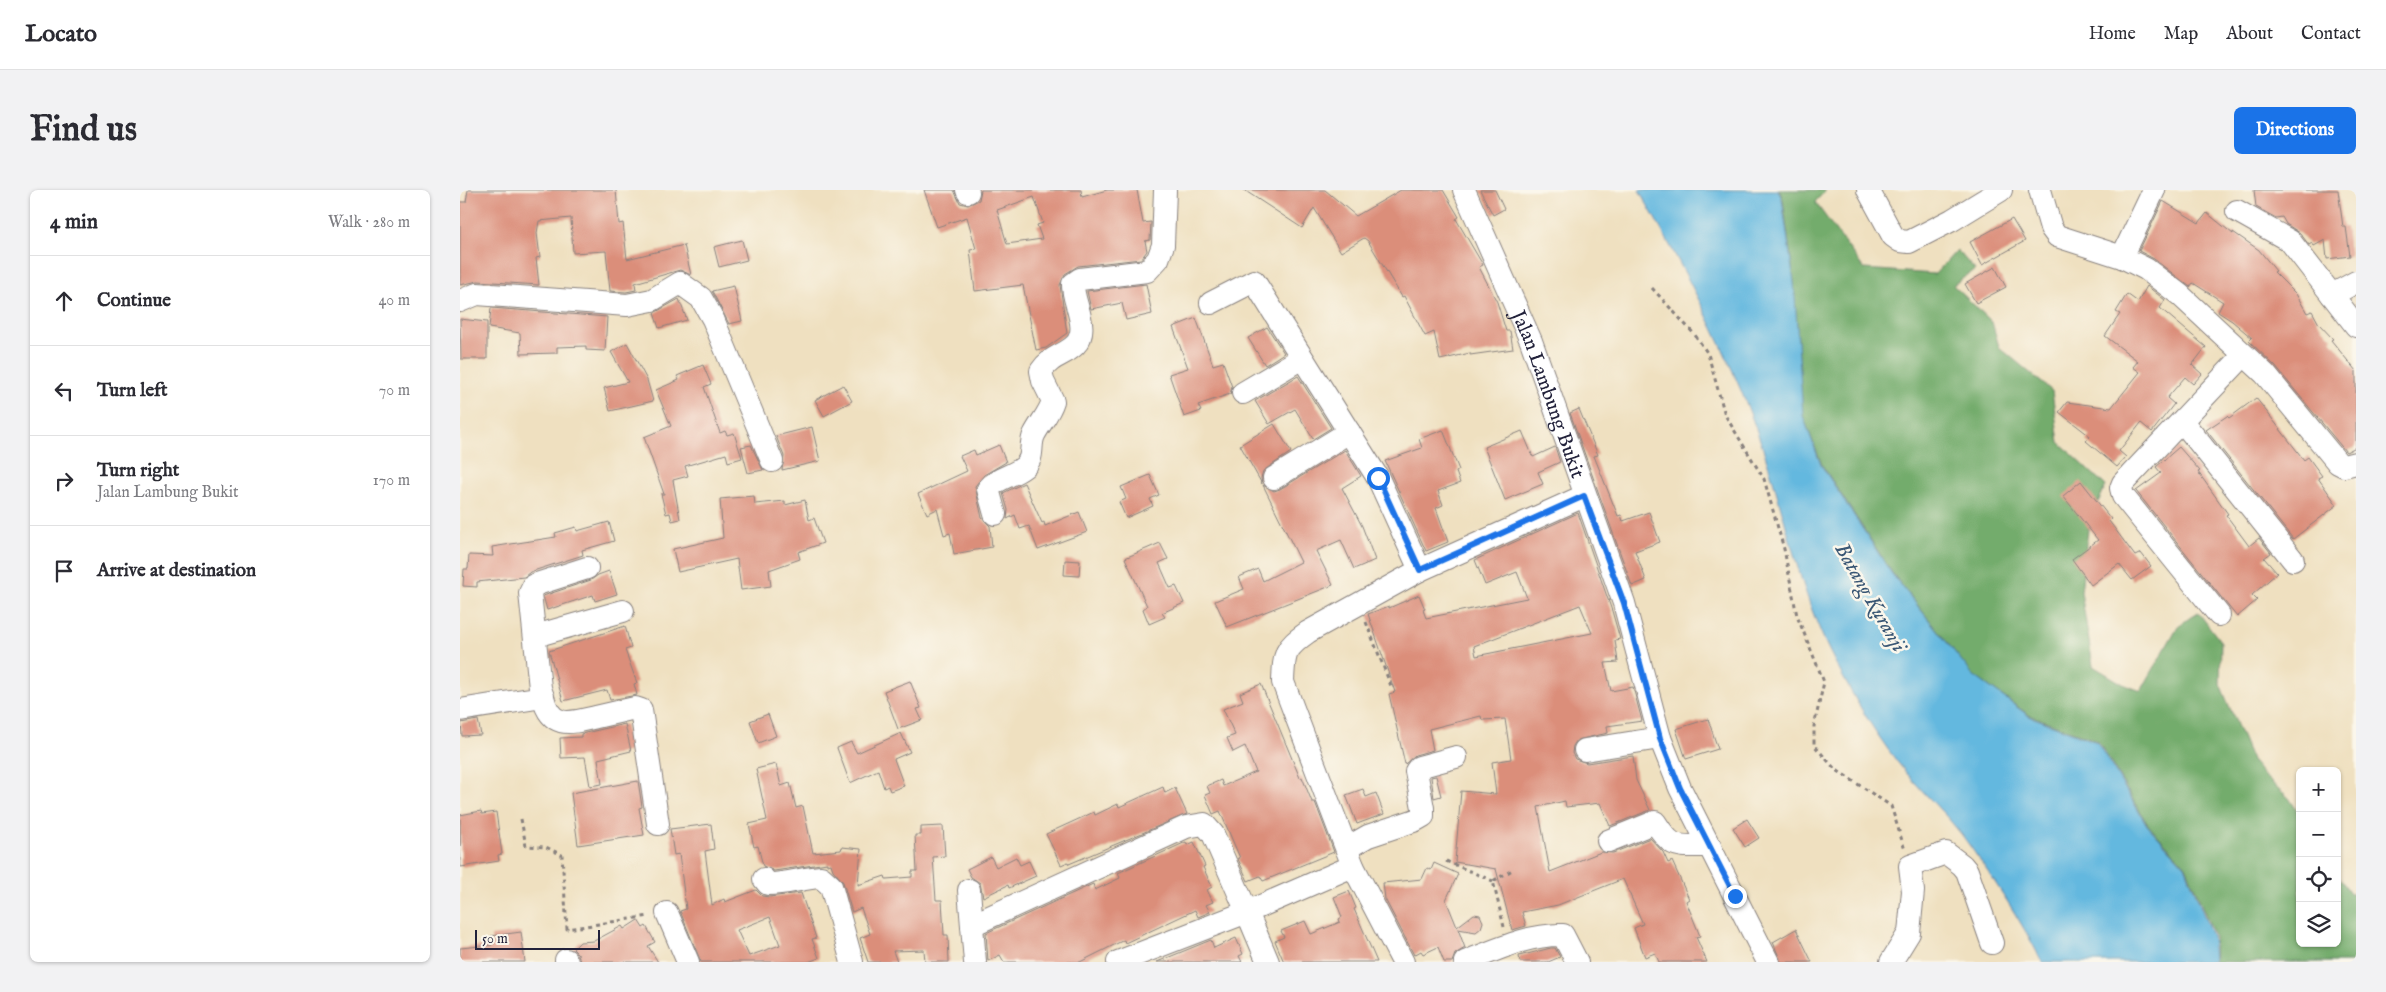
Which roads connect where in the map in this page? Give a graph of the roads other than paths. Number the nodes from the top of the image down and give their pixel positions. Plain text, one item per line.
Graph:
1 (1165, 190) edge
2 (1464, 190) edge
3 (1868, 190) edge
4 (2001, 190) edge
5 (2040, 190) edge
6 (2154, 190) edge
7 (2237, 211) dead end
8 (2122, 257) junction
9 (2356, 282) edge
10 (2332, 295) junction
11 (460, 301) edge
12 (1211, 303) dead end
13 (2356, 326) edge
14 (2244, 355) junction
15 (1302, 358) junction
16 (1243, 393) dead end
17 (2182, 421) junction
18 (1349, 432) junction
19 (772, 462) dead end
20 (2356, 463) edge
21 (1274, 478) dead end
22 (1584, 496) junction
23 (995, 514) dead end
24 (2293, 560) dead end
25 (587, 568) dead end
26 (1420, 570) junction
27 (624, 611) dead end
28 (2219, 615) dead end
29 (535, 636) junction
30 (544, 698) junction
31 (460, 710) edge
32 (1660, 738) junction
33 (1585, 750) dead end
34 (1456, 757) dead end
35 (658, 824) dead end
36 (1608, 841) dead end
37 (1710, 846) junction
38 (1350, 857) junction
39 (764, 879) dead end
40 (969, 890) dead end
41 (1246, 912) junction
42 (667, 913) road end
43 (972, 925) junction
44 (1992, 943) dead end
45 (688, 962) edge
46 (852, 962) edge
47 (975, 962) edge
48 (1120, 962) edge
49 (1268, 962) edge
50 (1402, 962) edge
51 (1465, 962) edge
52 (1576, 962) edge
53 (1768, 962) edge
54 (1892, 962) edge

1 - 23 street
2 - 22 street, Jalan Lambung Bukit
3 - 4 street
5 - 8 street
6 - 8 street
7 - 10 street
8 - 14 street
9 - 10 street
10 - 13 street
11 - 19 street
12 - 15 street
14 - 17 street
14 - 20 street
15 - 16 street
15 - 18 street
17 - 24 street
17 - 28 street
18 - 21 street
18 - 26 street
22 - 26 street
22 - 32 street, Jalan Lambung Bukit
25 - 29 street
26 - 38 street
27 - 29 street
29 - 30 street
30 - 31 street
30 - 35 street
32 - 33 street
32 - 37 street, Jalan Lambung Bukit
34 - 38 street
36 - 37 street
37 - 53 street, Jalan Lambung Bukit
38 - 41 street
38 - 50 street
39 - 46 street
40 - 43 street
41 - 43 street
41 - 48 street
41 - 49 street
42 - 45 street
43 - 47 street
44 - 54 street
51 - 52 street

